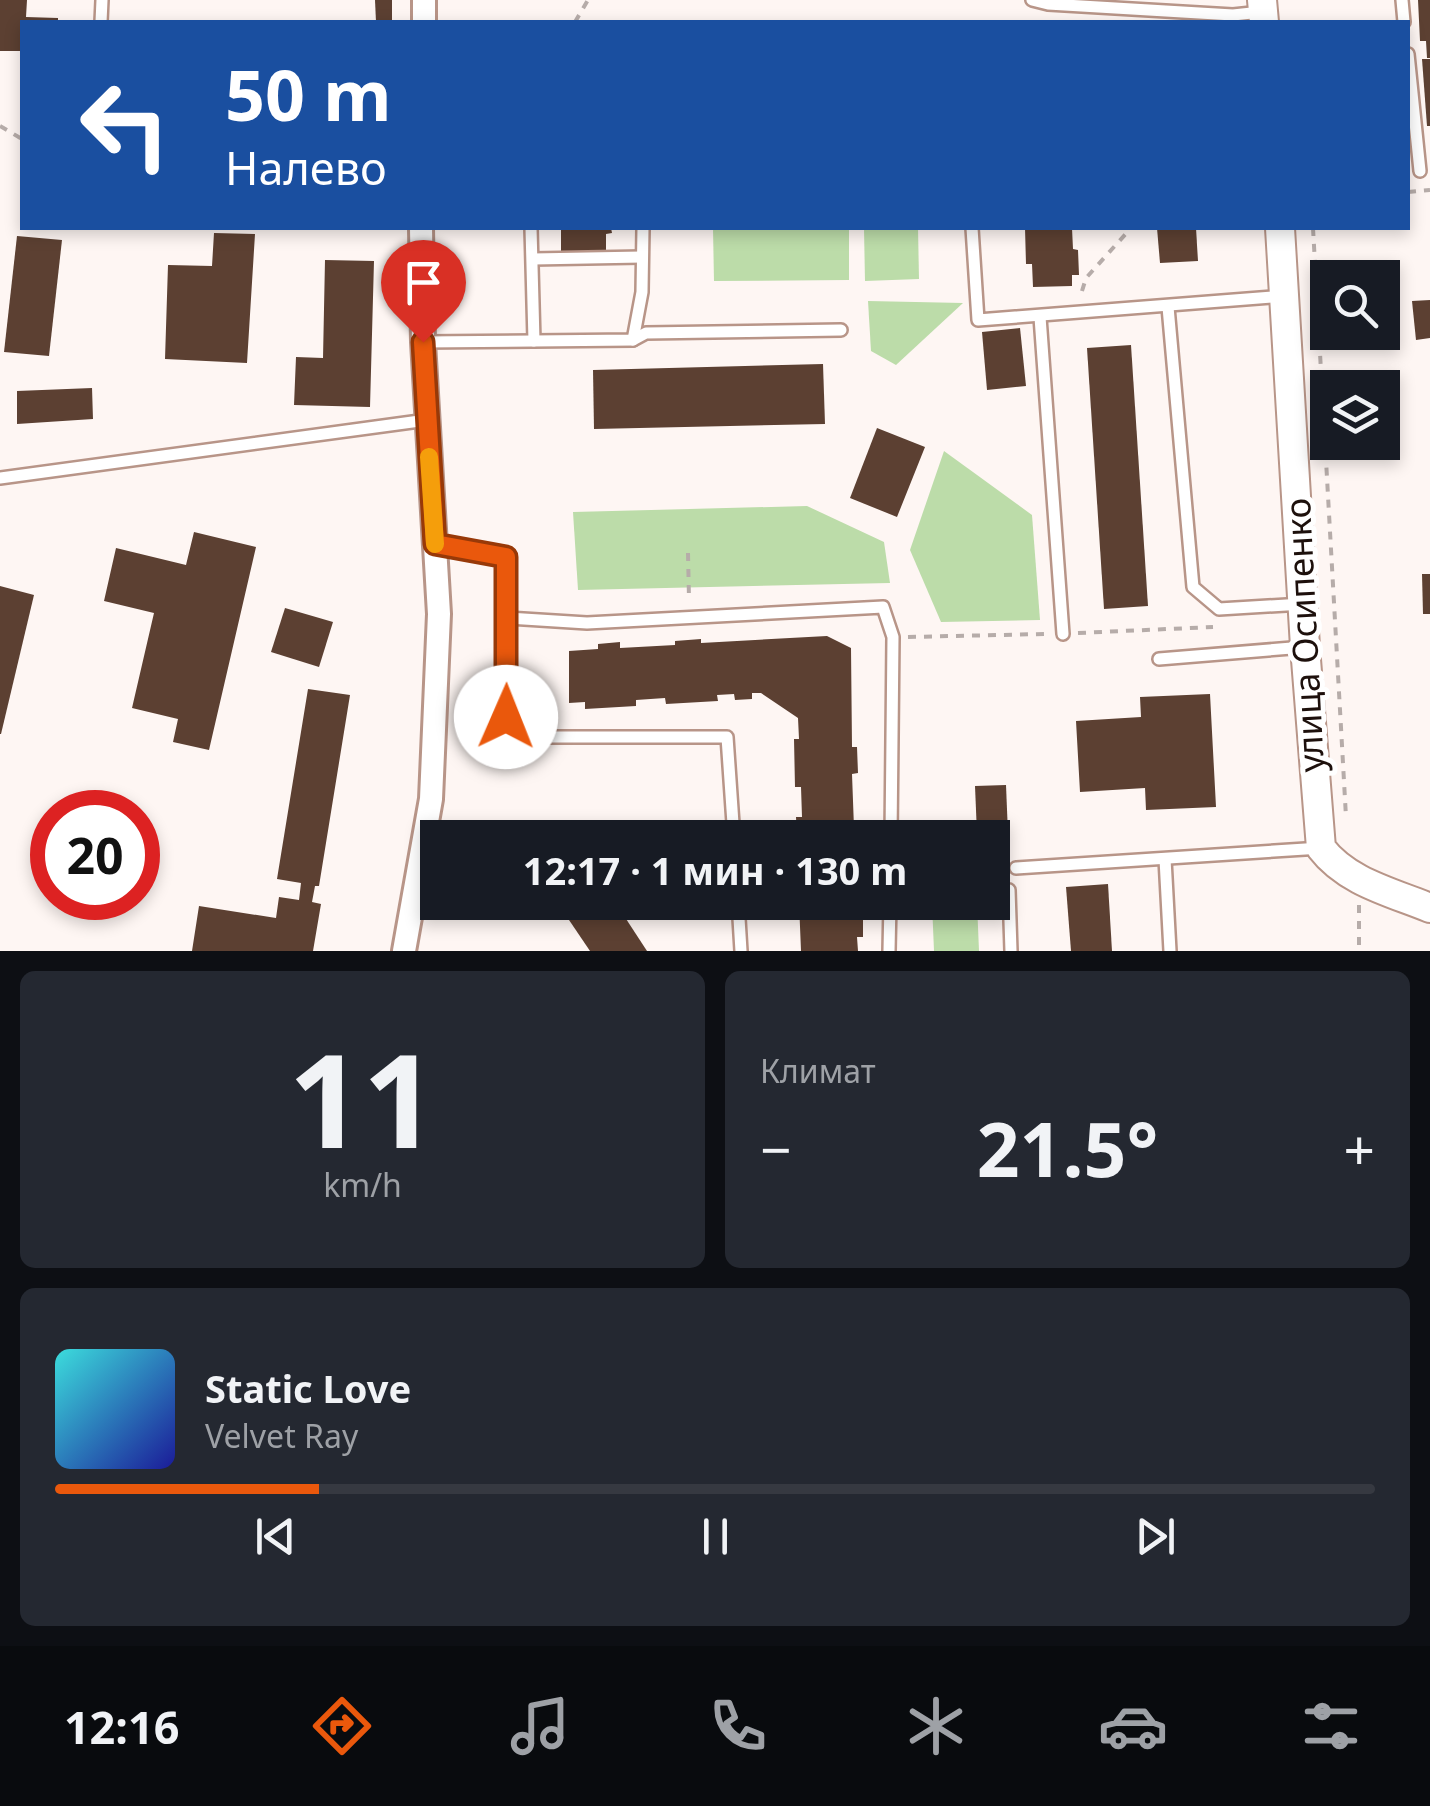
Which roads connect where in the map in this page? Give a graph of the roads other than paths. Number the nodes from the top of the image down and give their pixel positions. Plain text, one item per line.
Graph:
1 (1032, 0) edge
2 (1263, 11) edge
3 (1410, 75) edge
4 (1419, 172) edge
5 (422, 230) edge
6 (531, 230) edge
7 (643, 230) edge
8 (972, 230) edge
9 (1280, 230) edge
10 (642, 257) junction
11 (532, 259) junction
12 (1286, 296) junction
13 (1168, 307) junction
14 (1040, 316) junction
15 (841, 330) dead end
16 (633, 340) junction
17 (534, 341) junction
18 (423, 342) junction
19 (427, 420) junction
20 (0, 478) edge
21 (435, 544) junction
22 (1303, 604) junction
23 (508, 618) junction
24 (1063, 634) road end
25 (1305, 647) junction
26 (1159, 660) dead end
27 (733, 820) edge
28 (891, 820) edge
29 (1325, 854) junction
30 (1165, 859) junction
31 (1016, 868) dead end
32 (1430, 908) edge
33 (1010, 910) edge
34 (739, 920) edge
35 (890, 920) edge
36 (404, 951) edge
37 (742, 951) edge
38 (889, 951) edge
39 (1012, 951) edge
40 (1170, 951) edge

1 - 2 lane
3 - 4 lane
5 - 18 street
6 - 11 lane
7 - 10 lane
8 - 14 lane
9 - 12 street, улица Осипенко
10 - 11 lane
10 - 16 lane
11 - 17 lane
12 - 13 lane
12 - 22 street, улица Осипенко
13 - 14 lane
13 - 22 lane
14 - 24 lane
15 - 16 lane
16 - 17 lane
17 - 18 lane
18 - 19 street
19 - 20 lane
19 - 21 street
21 - 23 lane
21 - 36 street
22 - 25 street, улица Осипенко
23 - 27 lane
23 - 28 lane
25 - 26 lane
25 - 29 street, улица Осипенко
29 - 30 lane
29 - 32 street
30 - 31 lane
30 - 40 lane
33 - 39 lane
34 - 37 lane
35 - 38 lane

